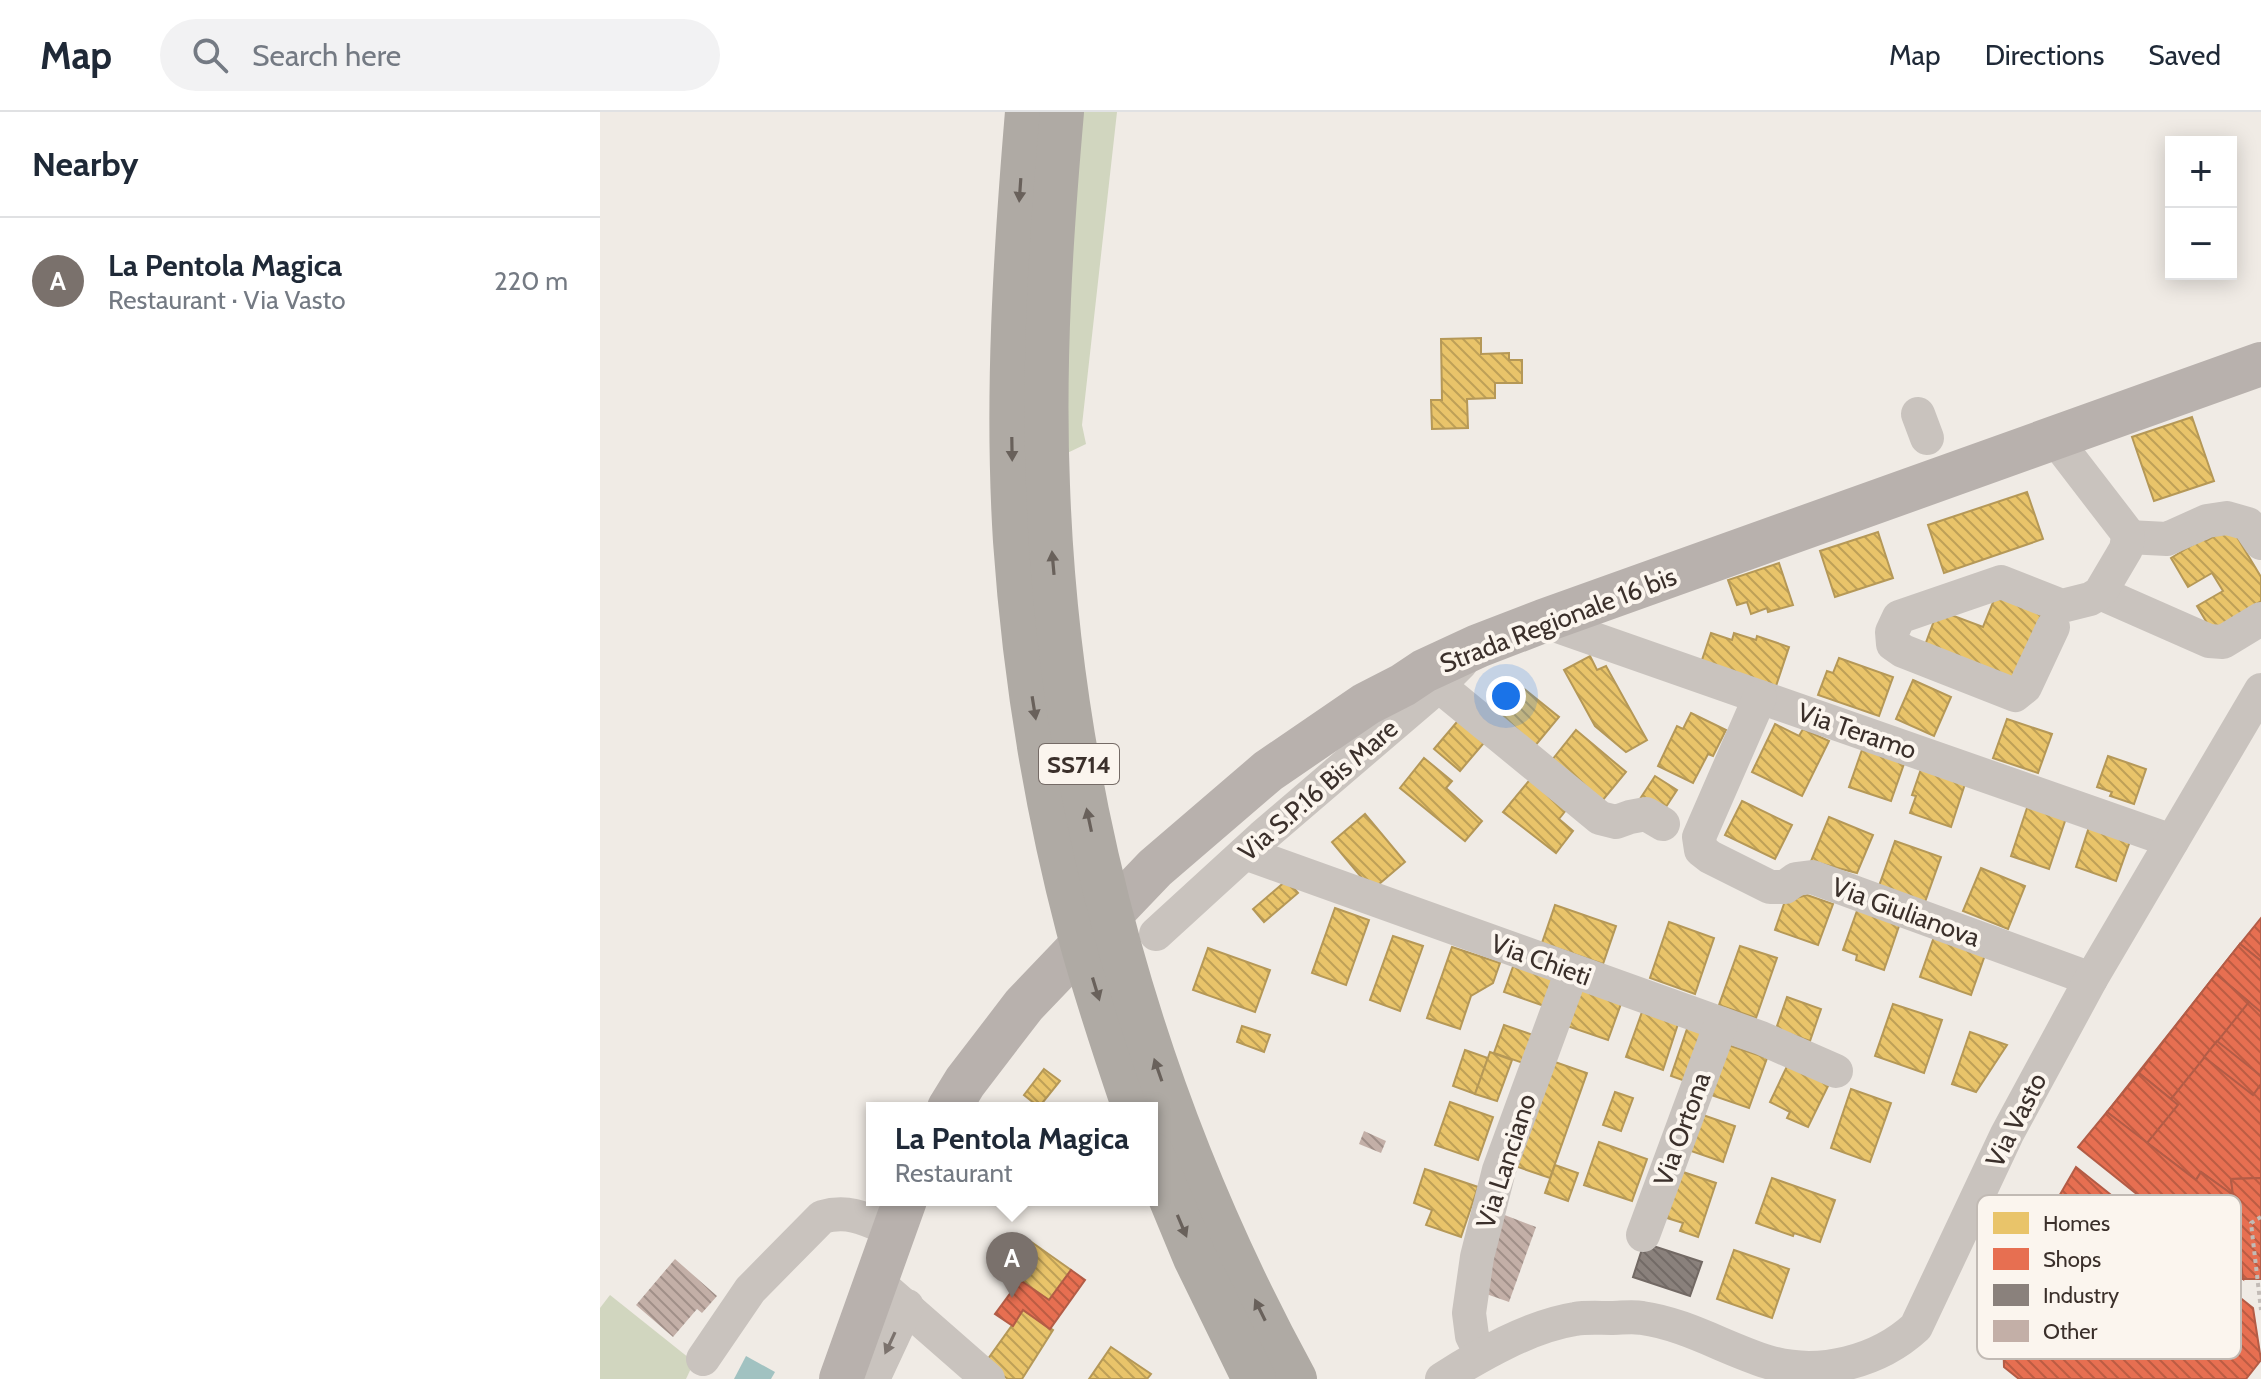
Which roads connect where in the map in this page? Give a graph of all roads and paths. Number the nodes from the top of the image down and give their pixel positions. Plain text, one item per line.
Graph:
1 (1027, 112) edge
2 (1062, 112) edge
3 (2261, 364) edge
4 (2058, 436) junction
5 (2128, 537) junction
6 (2261, 543) edge
7 (2100, 593) junction
8 (2058, 617) dead end
9 (2261, 619) edge
10 (1540, 623) junction
11 (1420, 685) junction
12 (2261, 690) edge
13 (1760, 697) junction
14 (1663, 824) dead end
15 (2172, 841) junction
16 (1245, 853) junction
17 (1156, 934) dead end
18 (1572, 971) junction
19 (2091, 979) junction
20 (1721, 1024) junction
21 (1836, 1071) dead end
22 (953, 1102) edge
23 (1132, 1102) edge
24 (1158, 1169) edge
25 (1978, 1195) edge
26 (1977, 1198) edge
27 (900, 1215) edge
28 (2261, 1217) edge
29 (1643, 1235) dead end
30 (2259, 1269) edge
31 (892, 1293) junction
32 (2261, 1310) edge
33 (1481, 1354) junction
34 (703, 1359) dead end
35 (841, 1379) edge
36 (873, 1379) edge
37 (988, 1379) edge
38 (1254, 1379) edge
39 (1295, 1379) edge
40 (1442, 1379) edge

1 -> 23 highway, SS714
39 -> 2 highway, SS714
3 - 4 main road, Strada Regionale 16 bis
4 - 5 street
4 - 10 main road, Strada Regionale 16 bis
5 - 6 street
5 - 7 street
7 - 8 street
7 - 9 street
10 - 11 main road, Strada Regionale 16 bis
10 - 11 street, Via S.P.16 Bis Mare
10 - 13 street, Via Teramo
11 - 14 street
11 - 16 street, Via S.P.16 Bis Mare
11 - 22 main road, Strada Regionale 16 bis
12 - 15 street, Via Vasto
13 - 15 street, Via Teramo
13 - 19 street, Via Giulianova
15 - 19 street, Via Vasto
16 - 17 street, Via S.P.16 Bis Mare
16 - 18 street, Via Chieti
18 - 20 street, Via Chieti
18 - 33 street, Via Lanciano
19 - 25 street, Via Vasto
20 - 21 street, Via Chieti
20 - 29 street, Via Ortona
24 -> 38 highway
26 - 33 street, Via Vasto
27 - 31 main road
27 - 34 street
28 - 30 path
30 - 32 path
31 - 35 main road
31 -> 36 street
31 - 37 street
33 - 40 street, Via Vasto

